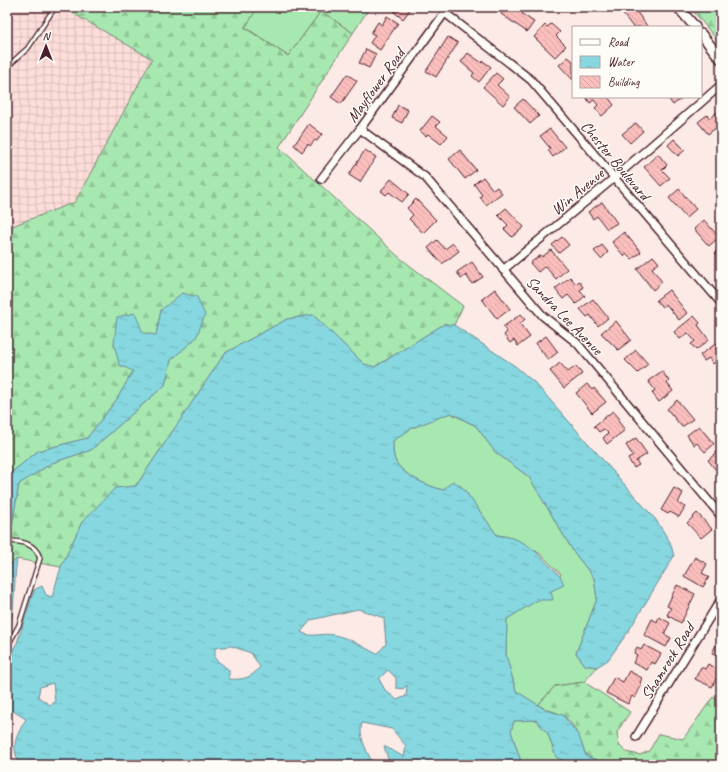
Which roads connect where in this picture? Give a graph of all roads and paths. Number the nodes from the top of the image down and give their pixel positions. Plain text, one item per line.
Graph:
1 (55, 7) edge
2 (678, 7) edge
3 (447, 10) edge
4 (694, 26) edge
5 (702, 35) edge
6 (721, 59) edge
7 (7, 67) edge
8 (721, 85) edge
9 (360, 129) junction
10 (321, 179) dead end
11 (613, 179) junction
12 (503, 270) junction
13 (721, 304) edge
14 (721, 516) edge
15 (7, 541) edge
16 (721, 599) edge
17 (7, 647) edge
18 (636, 737) dead end

1 - 7 lane
2 - 4 street
3 - 9 street, Mayflower Road
3 - 11 street, Chester Boulevard
5 - 6 street
8 - 11 street, Win Avenue
9 - 10 street, Mayflower Road
9 - 12 street, Sandra Lee Avenue
11 - 12 street, Win Avenue
11 - 13 street, Chester Boulevard
12 - 14 street, Sandra Lee Avenue
15 - 17 lane
16 - 18 street, Shamrock Road

